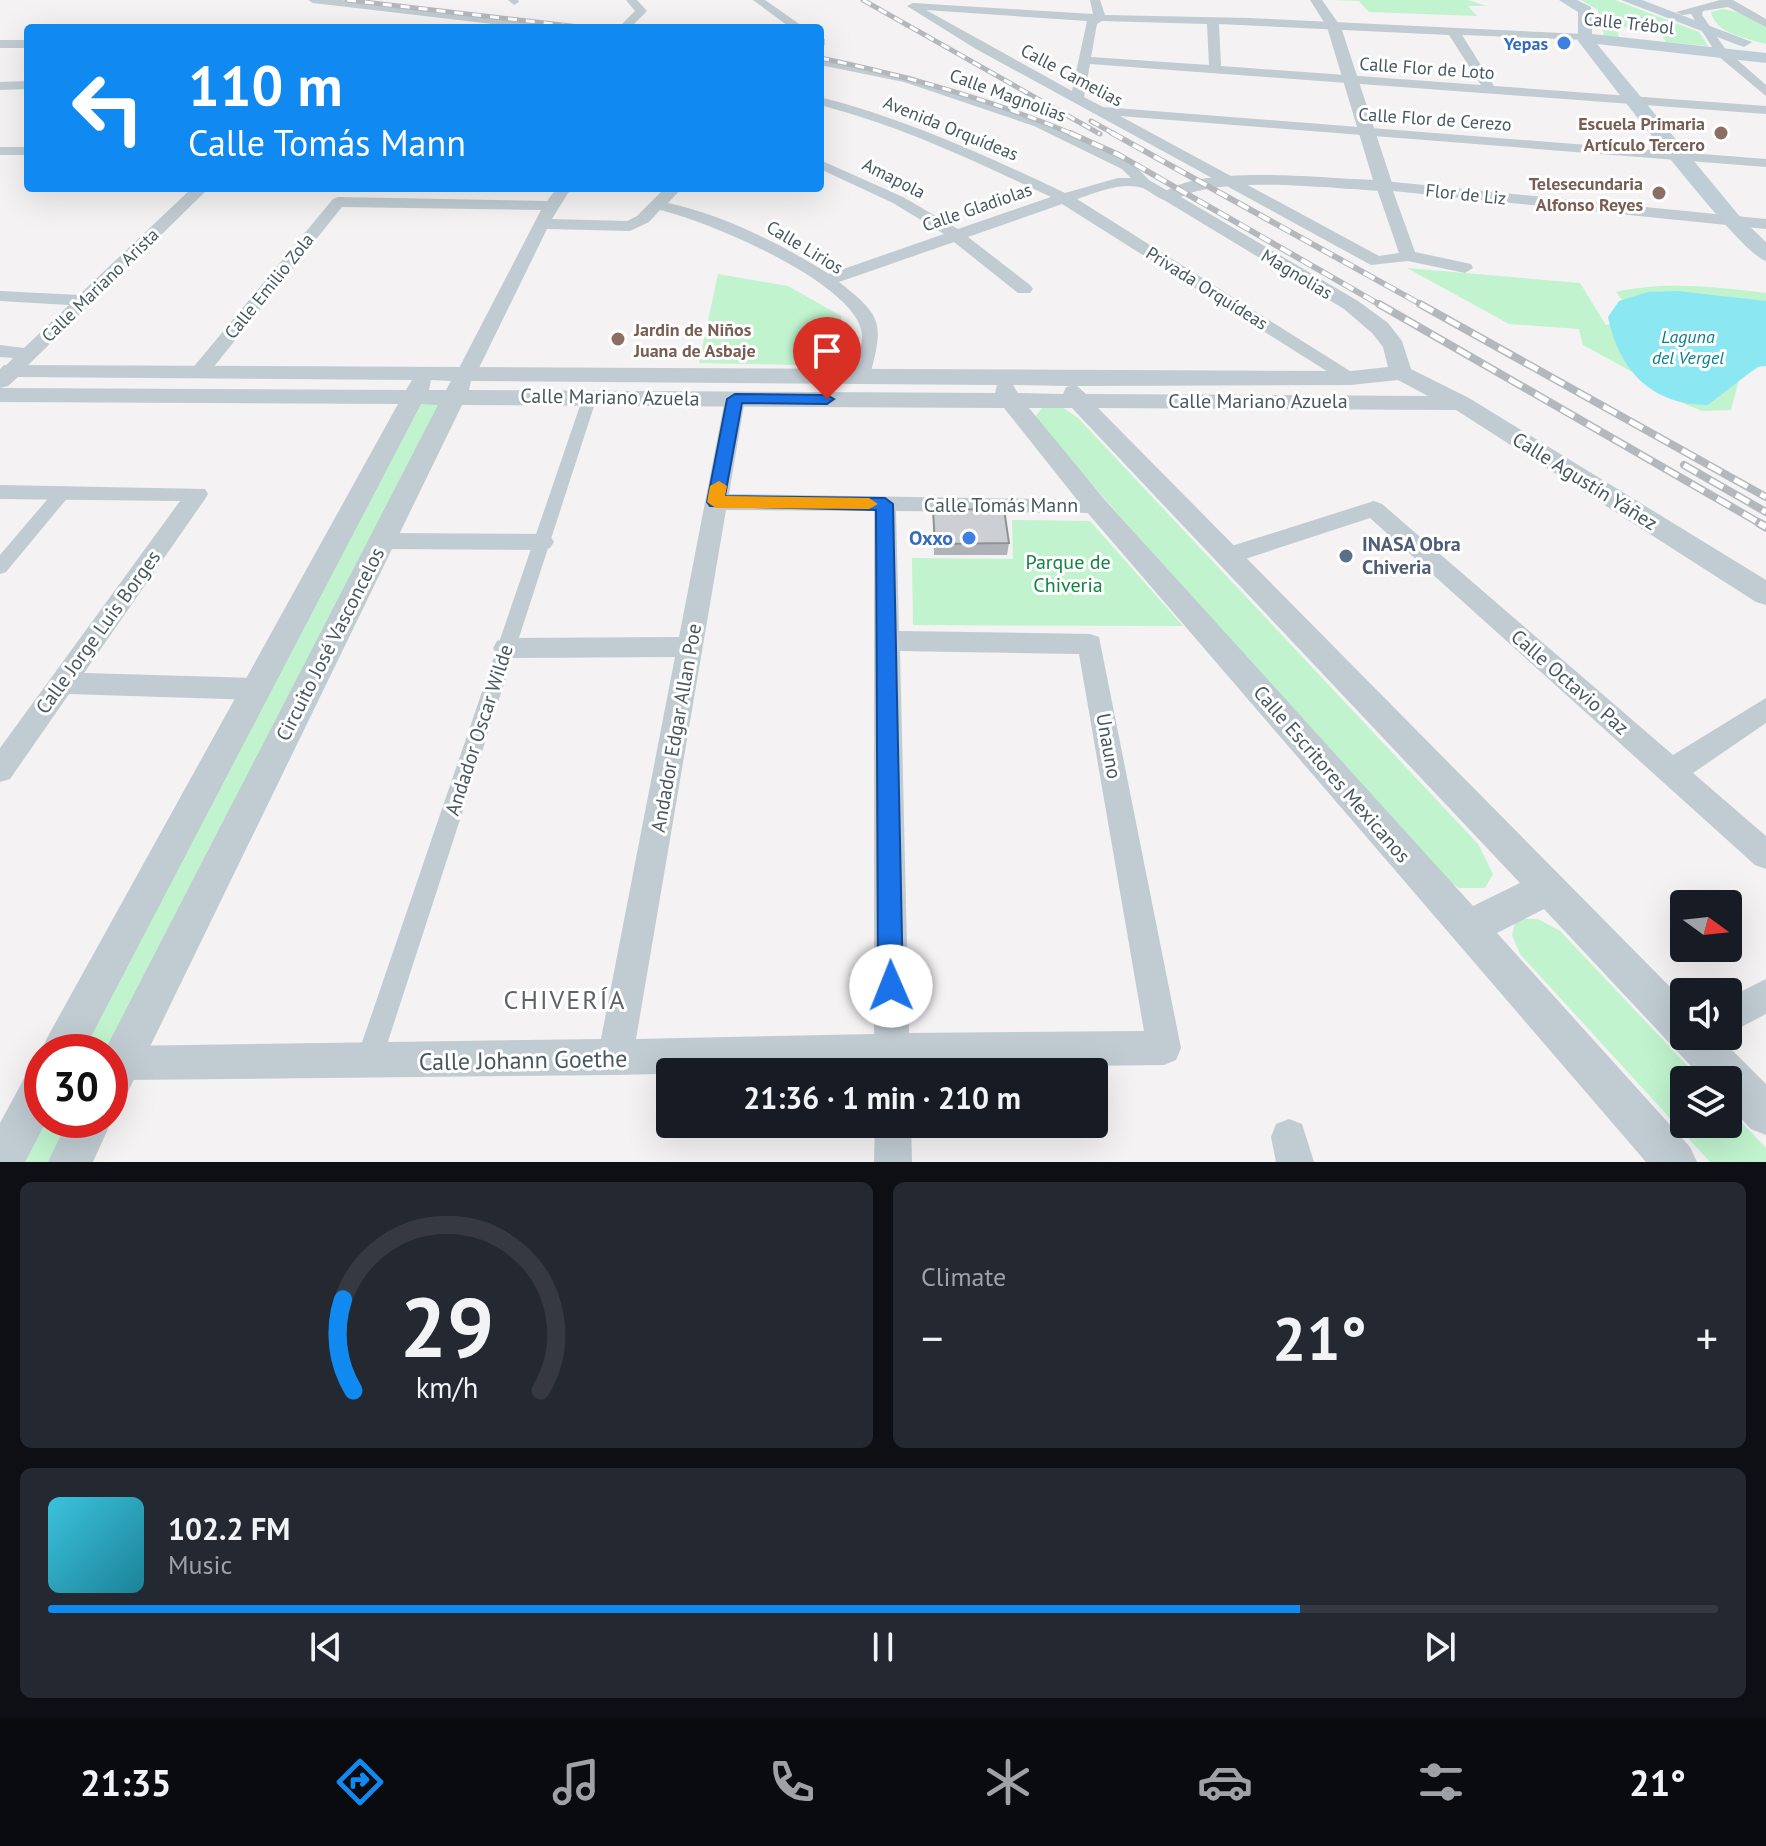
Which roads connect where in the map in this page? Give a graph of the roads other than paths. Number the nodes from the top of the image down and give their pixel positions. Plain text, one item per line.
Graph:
1 (313, 0) edge
2 (631, 0) edge
3 (758, 0) edge
4 (900, 0) edge
5 (1095, 0) edge
6 (1316, 0) edge
7 (1566, 0) edge
8 (1628, 0) edge
9 (1727, 2) edge
10 (913, 6) junction
11 (1698, 9) junction
12 (1668, 15) junction
13 (1100, 18) junction
14 (1213, 20) junction
15 (521, 24) edge
16 (628, 24) edge
17 (793, 24) edge
18 (1766, 24) edge
19 (1334, 27) junction
20 (1709, 30) junction
21 (1453, 31) junction
22 (1584, 38) junction
23 (0, 44) edge
24 (24, 44) edge
25 (1766, 50) edge
26 (1722, 53) junction
27 (1766, 58) edge
28 (1086, 60) junction
29 (824, 62) edge
30 (1215, 69) junction
31 (1352, 80) junction
32 (24, 85) edge
33 (0, 86) edge
34 (1491, 91) junction
35 (1766, 92) edge
36 (1077, 98) junction
37 (1635, 101) junction
38 (824, 102) edge
39 (1766, 110) edge
40 (1102, 111) junction
41 (1367, 132) junction
42 (0, 151) edge
43 (24, 151) edge
44 (1679, 156) junction
45 (1766, 163) edge
46 (824, 166) edge
47 (1227, 180) junction
48 (1144, 183) junction
49 (1384, 186) junction
50 (197, 192) edge
51 (425, 192) edge
52 (562, 192) edge
53 (670, 192) edge
54 (1168, 197) junction
55 (1064, 198) junction
56 (418, 203) junction
57 (657, 205) junction
58 (551, 206) junction
59 (1734, 222) junction
60 (543, 224) junction
61 (1766, 224) edge
62 (956, 235) junction
63 (1766, 254) edge
64 (1408, 256) junction
65 (1465, 268) dead end
66 (826, 281) junction
67 (1024, 289) dead end
68 (0, 296) edge
69 (84, 301) junction
70 (10, 364) edge
71 (201, 370) junction
72 (1401, 373) junction
73 (860, 376) junction
74 (1351, 378) junction
75 (420, 384) junction
76 (461, 384) junction
77 (1005, 389) junction
78 (1073, 389) junction
79 (0, 395) edge
80 (590, 397) junction
81 (735, 399) junction
82 (1461, 403) junction
83 (0, 492) edge
84 (63, 492) junction
85 (716, 502) junction
86 (885, 504) junction
87 (1095, 505) junction
88 (382, 541) junction
89 (542, 542) junction
90 (1227, 556) junction
91 (0, 567) edge
92 (1766, 594) edge
93 (887, 641) junction
94 (691, 647) junction
95 (506, 648) junction
96 (62, 683) junction
97 (256, 689) junction
98 (1766, 709) edge
99 (0, 770) edge
100 (1671, 772) junction
101 (1766, 855) edge
102 (1548, 888) junction
103 (1468, 928) junction
104 (1766, 996) edge
105 (1742, 1009) edge
106 (1670, 1014) edge
107 (71, 1034) edge
108 (128, 1047) edge
109 (1164, 1048) joint
110 (1704, 1050) edge
111 (615, 1058) junction
112 (656, 1058) edge
113 (891, 1058) edge
114 (936, 1058) edge
115 (368, 1063) junction
116 (128, 1072) edge
117 (1766, 1114) edge
118 (24, 1121) edge
119 (82, 1138) edge
120 (893, 1138) edge
121 (2, 1162) edge
122 (70, 1162) edge
123 (893, 1162) edge
124 (1675, 1162) edge

1 - 15 street
2 - 16 street
3 - 17 street
4 - 10 street, Calle Camelias
5 - 13 street
6 - 19 street
7 - 22 main road
8 - 12 main road
9 - 11 street
9 - 18 street
10 - 13 street, Calle Trébol
10 - 36 street, Calle Camelias
11 - 12 street
11 - 20 street
12 - 20 main road
13 - 14 street, Calle Trébol
13 - 28 street
14 - 19 street, Calle Trébol
14 - 30 street
19 - 21 street, Calle Trébol
19 - 31 street
20 - 25 main road
20 - 26 street
21 - 22 street, Calle Trébol
21 - 34 street
22 - 26 main road, Calle Trébol
22 - 37 main road
23 - 24 street
26 - 27 main road, Calle Trébol
26 - 35 street
28 - 30 street, Calle Flor de Loto
28 - 36 street
29 - 48 street, Calle Magnolias
30 - 31 street, Calle Flor de Loto
31 - 34 street, Calle Flor de Loto
31 - 41 street
32 - 33 street
34 - 37 street, Calle Flor de Loto
36 - 40 street, Calle Camelias
37 - 39 street, Calle Flor de Loto
37 - 44 main road
38 - 55 street, Avenida Orquídeas
40 - 41 street, Calle Flor de Cerezo
40 - 47 street, Calle Camelias
41 - 44 street, Calle Flor de Cerezo
41 - 49 street
42 - 43 street
44 - 45 street, Calle Flor de Cerezo
44 - 59 main road
46 - 62 street, Amapola
47 - 49 street, Flor de Liz
47 - 54 street, Flor de Liz
47 - 64 street, Calle Camelias
48 - 54 street, Calle Magnolias
48 - 55 street, Calle Gladiolas
49 - 59 street, Flor de Liz
49 - 64 street
50 - 69 street, Calle Mariano Arista
51 - 56 street
52 - 58 street, Circuito José Vasconcelos
53 - 57 street
54 - 72 street, Magnolias
55 - 62 street, Calle Gladiolas
55 - 74 street, Privada Orquídeas
56 - 58 street
56 - 71 street, Calle Emilio Zola
57 - 60 street
57 - 66 street, Calle Lirios
58 - 60 street, Circuito José Vasconcelos
59 - 61 street, Flor de Liz
59 - 63 main road
60 - 76 street, Circuito José Vasconcelos
62 - 66 street, Calle Gladiolas
62 - 67 street, Amapola
64 - 65 street, Calle Camelias
66 - 73 street, Calle Lirios
68 - 69 street
69 - 70 street, Calle Mariano Arista
70 - 71 street, Calle Mariano Azuela
71 - 75 street, Calle Mariano Azuela
72 - 74 street, Calle Mariano Azuela
72 - 82 street, Calle Agustín Yáñez
73 - 76 street, Calle Mariano Azuela
73 - 77 street, Calle Mariano Azuela
74 - 78 street, Calle Mariano Azuela
75 - 76 street, Calle Mariano Azuela
75 - 79 street, Calle Mariano Azuela
75 - 97 street, Circuito José Vasconcelos
76 - 80 street, Calle Mariano Azuela
76 - 88 street, Circuito José Vasconcelos
77 - 78 street, Calle Mariano Azuela
77 - 81 street, Calle Mariano Azuela
77 - 87 street, Calle Escritores Mexicanos
78 - 82 street, Calle Mariano Azuela
78 - 90 street
80 - 81 street, Calle Mariano Azuela
80 - 89 street, Andador Oscar Wilde
81 - 85 street, Andador Edgar Allan Poe
82 - 92 street, Calle Agustín Yáñez
83 - 84 street
84 - 91 street
84 - 96 street, Calle Jorge Luis Borges
85 - 86 street, Calle Tomás Mann
85 - 94 street, Andador Edgar Allan Poe
86 - 87 street, Calle Tomás Mann
86 - 93 street
87 - 103 street, Calle Escritores Mexicanos
88 - 89 street
88 - 108 street, Circuito José Vasconcelos
89 - 95 street, Andador Oscar Wilde
90 - 100 street, Calle Octavio Paz
90 - 102 street
93 - 109 street, Unauno
93 - 113 street
94 - 95 street
94 - 111 street, Andador Edgar Allan Poe
95 - 115 street, Andador Oscar Wilde
96 - 97 street
96 - 99 street, Calle Jorge Luis Borges
97 - 107 street, Circuito José Vasconcelos
98 - 100 street
100 - 101 street, Calle Octavio Paz
102 - 103 street
102 - 106 street
103 - 124 street, Calle Escritores Mexicanos
104 - 105 street
109 - 114 street, Calle Johann Goethe
110 - 117 street
111 - 112 street, Calle Johann Goethe
111 - 115 street, Calle Johann Goethe
115 - 116 street, Calle Johann Goethe
118 - 121 street
119 - 122 street
120 - 123 street

